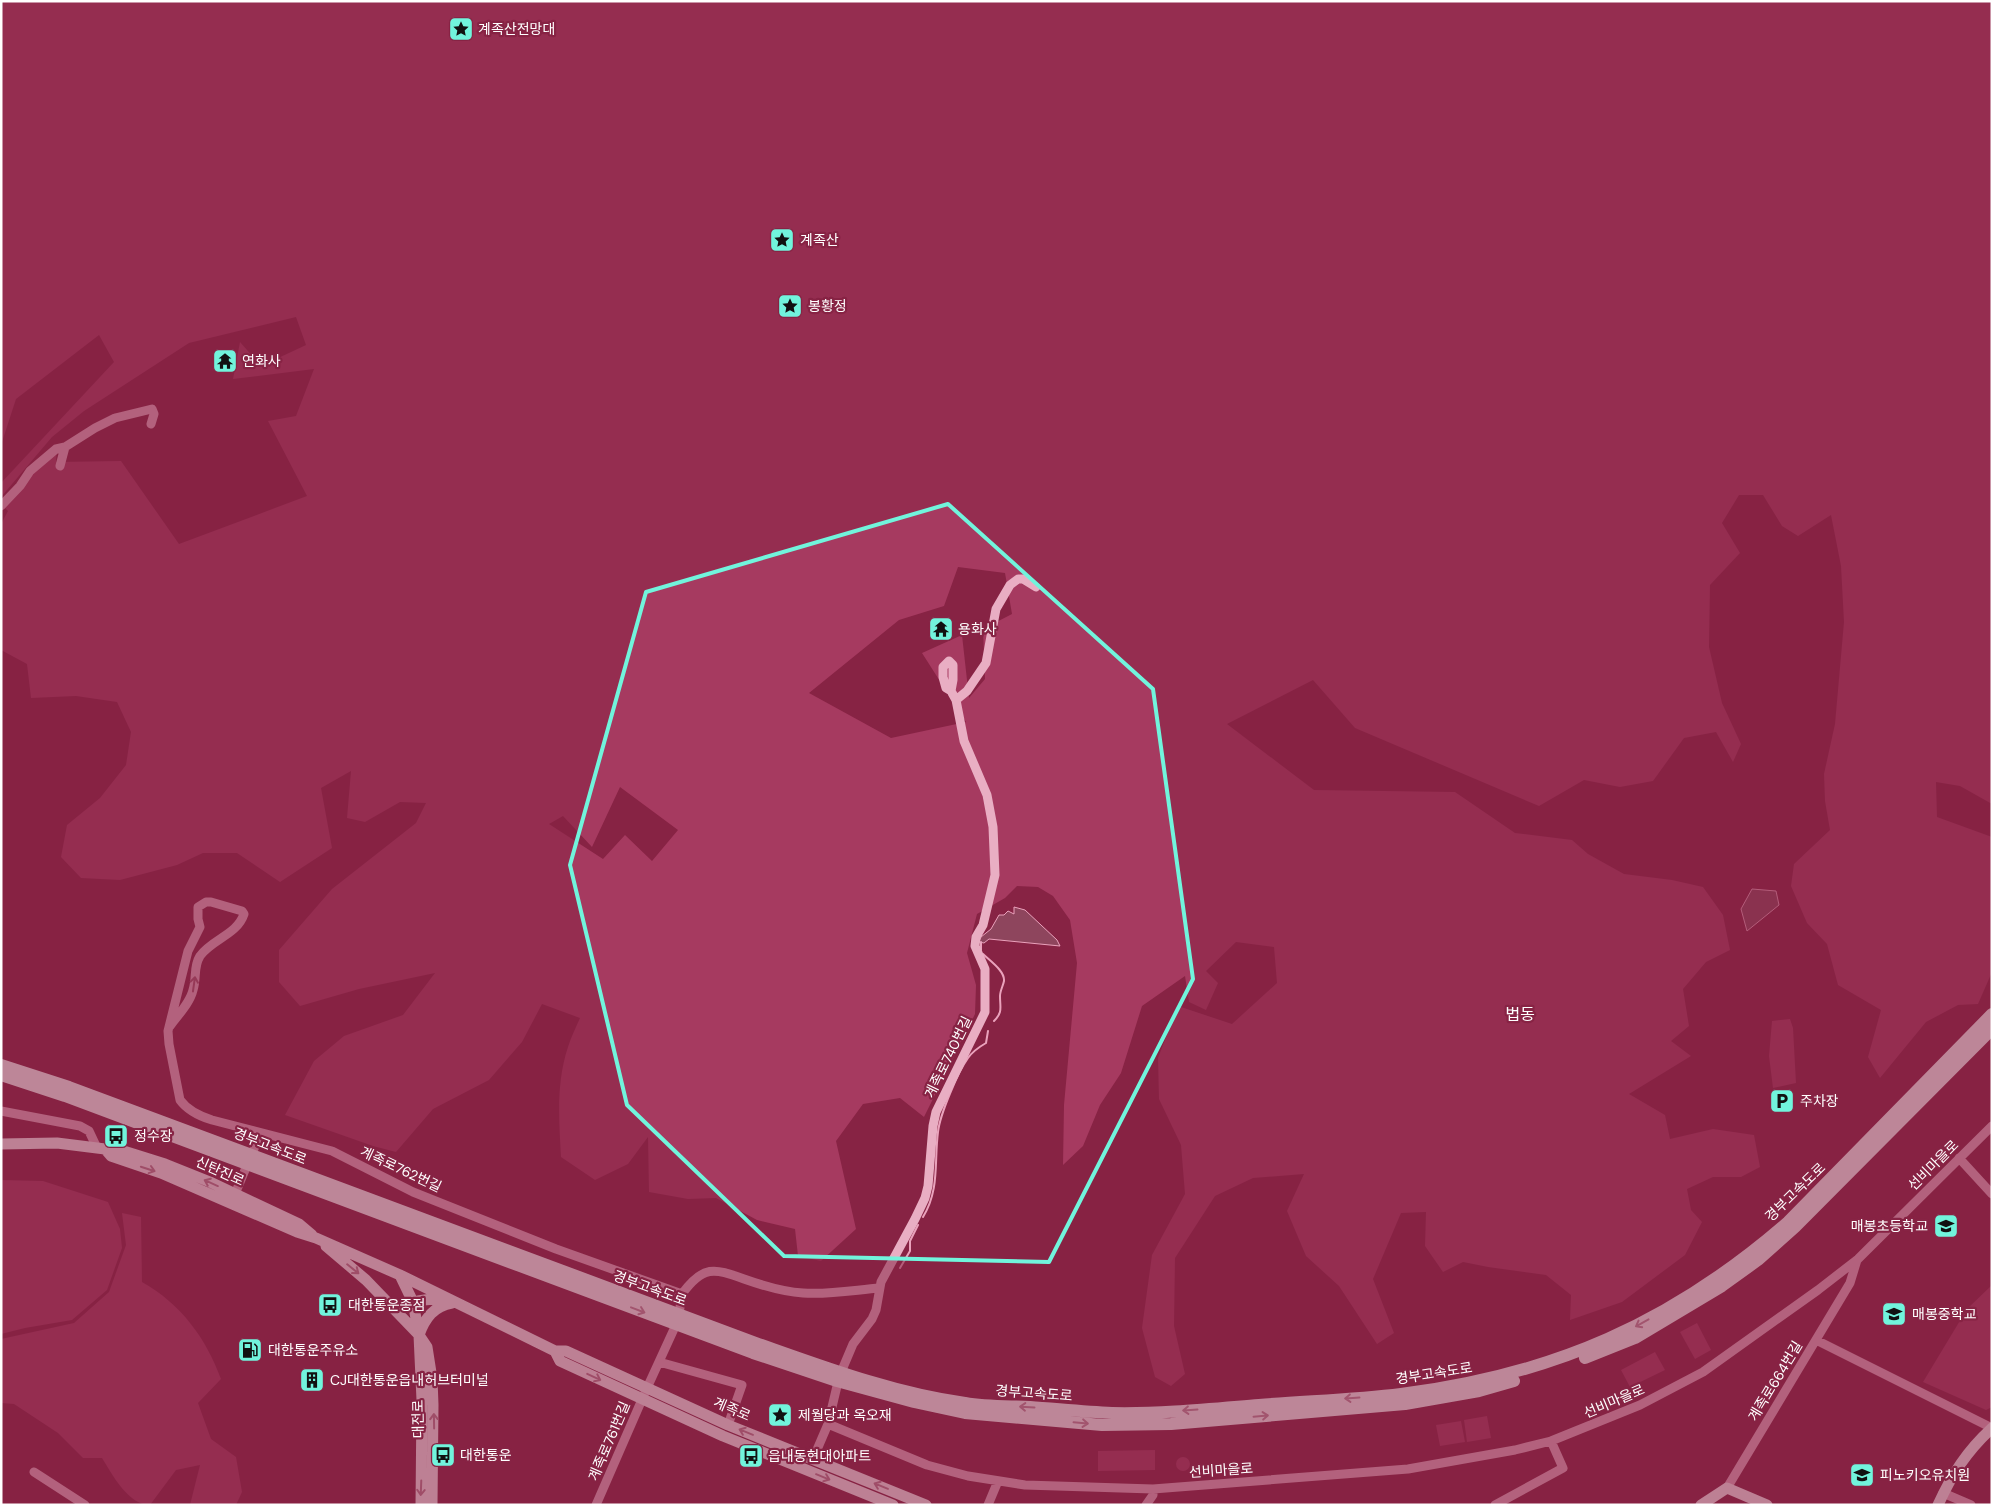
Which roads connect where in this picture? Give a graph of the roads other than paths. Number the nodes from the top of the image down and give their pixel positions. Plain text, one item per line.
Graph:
1 (151, 424) dead end
2 (65, 447) junction
3 (60, 466) dead end
4 (1, 506) edge
5 (1036, 587) dead end
6 (948, 689) dead end
7 (956, 700) junction
8 (1992, 1014) edge
9 (170, 1026) junction
10 (1992, 1029) edge
11 (1, 1065) edge
12 (1, 1074) edge
13 (1, 1110) edge
14 (1992, 1126) edge
15 (259, 1133) junction
16 (1, 1144) edge
17 (101, 1148) junction
18 (254, 1149) dead end
19 (1959, 1158) junction
20 (245, 1170) dead end
21 (235, 1194) junction
22 (1992, 1194) edge
23 (316, 1238) junction
24 (1858, 1259) junction
25 (400, 1275) junction
26 (880, 1288) junction
27 (682, 1294) junction
28 (413, 1302) junction
29 (455, 1302) junction
30 (396, 1310) junction
31 (679, 1314) dead end
32 (674, 1329) dead end
33 (419, 1335) junction
34 (1816, 1340) junction
35 (555, 1351) junction
36 (658, 1362) junction
37 (842, 1370) dead end
38 (837, 1386) dead end
39 (647, 1388) junction
40 (642, 1399) junction
41 (828, 1424) junction
42 (728, 1425) junction
43 (1992, 1428) edge
44 (1552, 1441) junction
45 (813, 1458) junction
46 (34, 1472) dead end
47 (998, 1481) junction
48 (1727, 1488) junction
49 (1153, 1489) junction
50 (1943, 1493) junction
51 (85, 1505) edge
52 (421, 1505) edge
53 (432, 1505) edge
54 (596, 1505) edge
55 (892, 1505) edge
56 (926, 1505) edge
57 (988, 1505) edge
58 (1146, 1505) edge
59 (1495, 1505) edge
60 (1701, 1505) edge
61 (1767, 1505) edge
62 (1938, 1505) edge
63 (1971, 1505) edge

1 - 2 street
2 - 3 street
2 - 4 street
5 - 7 street
6 - 7 street, 계족로740번길
7 - 26 street, 계족로740번길
8 -> 11 highway, 경부고속도로
9 -> 9 street, 계족로762번길
9 - 15 street, 계족로762번길
12 -> 10 highway, 경부고속도로
13 - 17 street
14 - 19 street, 선비마을로
15 - 18 street
15 - 27 street, 계족로762번길
16 - 17 main road, 신탄진로
21 -> 17 main road, 신탄진로
17 -> 23 main road, 신탄진로
19 - 22 street
19 - 24 street, 선비마을로
20 - 21 street
21 - 23 main road, 신탄진로
23 - 25 main road, 신탄진로
23 -> 30 main road
24 - 34 street, 계족로664번길
24 - 44 street, 선비마을로
25 - 28 main road, 대전로
25 - 29 main road, 계족로
26 - 27 street
26 - 37 street, 계족로740번길
27 - 31 street
28 - 29 main road
28 - 30 main road
28 - 33 main road, 대전로
29 - 33 main road
29 - 35 main road, 계족로
30 - 33 main road
32 - 36 street
33 -> 52 main road, 대전로
53 -> 33 main road, 대전로
34 - 43 street
34 - 48 street, 계족로664번길
35 - 39 main road, 계족로
35 -> 40 main road, 계족로
36 - 39 street
36 - 42 street
38 - 41 street
39 - 40 street, 계족로761번길
39 - 42 main road, 계족로
40 - 54 street, 계족로761번길
40 -> 55 main road, 계족로
41 - 45 street
41 - 47 street, 선비마을로
45 -> 42 main road, 계족로
43 - 50 main road
44 - 49 street, 선비마을로
44 - 59 street
56 -> 45 main road, 계족로
46 - 51 street
47 - 49 street, 선비마을로
47 - 57 street
48 - 60 main road, 계족로664번길
48 - 61 main road
49 - 58 street
50 - 62 main road
50 - 63 street

